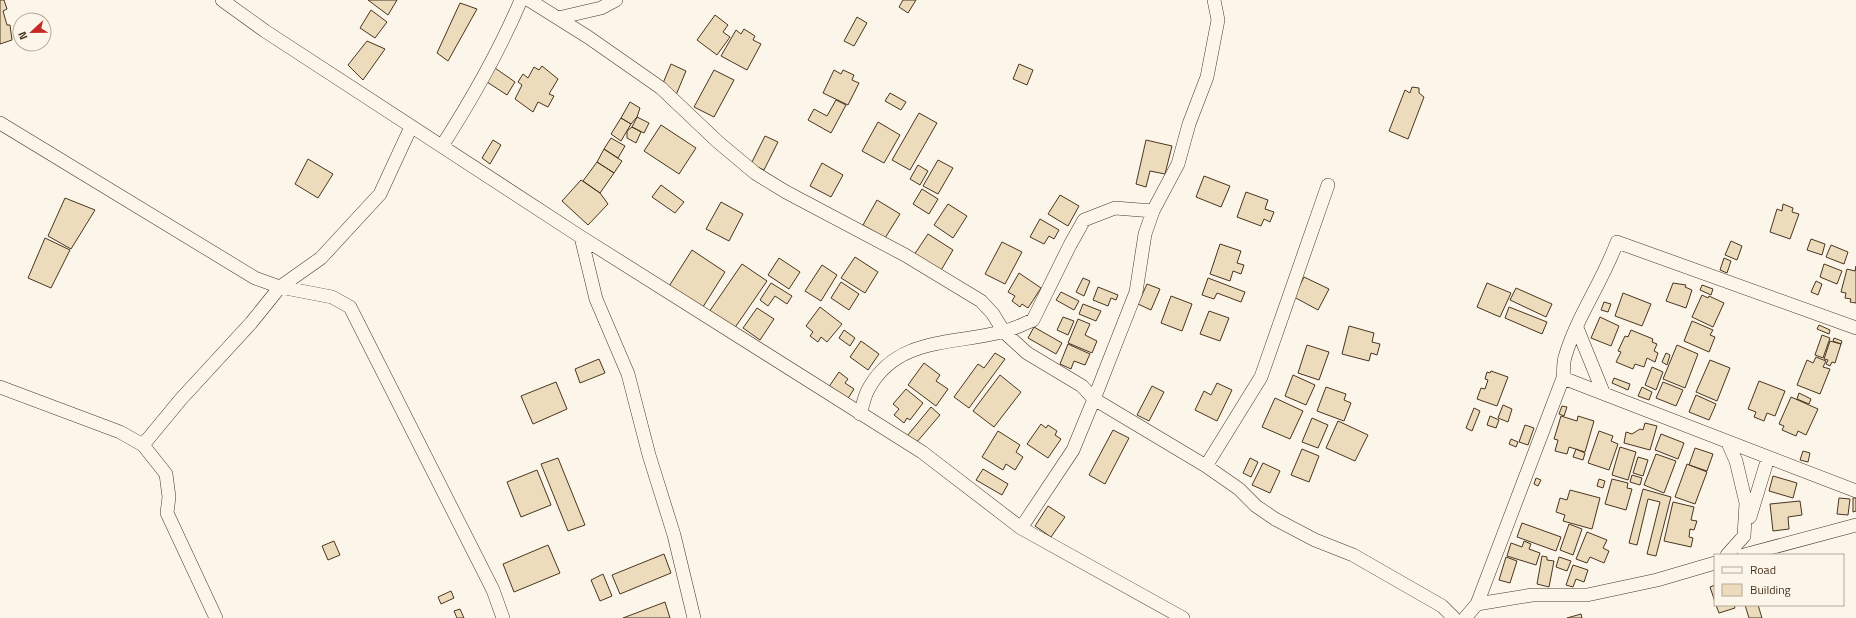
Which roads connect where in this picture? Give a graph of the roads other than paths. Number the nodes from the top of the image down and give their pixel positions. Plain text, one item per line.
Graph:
1 (222, 0) edge
2 (521, 0) edge
3 (529, 0) edge
4 (616, 0) edge
5 (1214, 0) edge
6 (558, 18) junction
7 (0, 123) edge
8 (411, 127) junction
9 (442, 146) junction
10 (1328, 185) dead end
11 (1153, 211) junction
12 (581, 237) junction
13 (280, 287) junction
14 (1577, 328) junction
15 (1856, 328) edge
16 (1004, 332) junction
17 (1563, 378) junction
18 (0, 387) edge
19 (1603, 392) junction
20 (1094, 399) junction
21 (860, 414) junction
22 (1728, 443) junction
23 (143, 445) junction
24 (1768, 458) junction
25 (1206, 466) junction
26 (1856, 491) edge
27 (1856, 525) edge
28 (1021, 528) junction
29 (1744, 536) junction
30 (1728, 554) edge
31 (1748, 554) edge
32 (1714, 563) edge
33 (1477, 604) junction
34 (216, 618) edge
35 (503, 618) edge
36 (694, 618) edge
37 (1183, 618) edge
38 (1454, 618) edge
39 (1465, 618) edge

1 - 8 street
2 - 9 street
3 - 6 street
4 - 6 street
5 - 11 street
6 - 16 street
7 - 13 street
8 - 9 street
8 - 13 street
9 - 12 street
10 - 25 street
11 - 16 street
11 - 20 street
12 - 21 street
12 - 36 street
13 - 23 street
13 - 35 street
14 - 15 street
14 - 17 street
14 - 19 street
16 - 20 street
16 - 21 street
17 - 19 street
17 - 33 street
18 - 23 street
19 - 22 street
20 - 25 street
20 - 28 street
21 - 28 street
22 - 24 street
22 - 29 street
23 - 34 street
24 - 26 street
24 - 29 street
25 - 38 street
27 - 31 street
28 - 37 street
29 - 30 street
32 - 33 street
33 - 39 street

